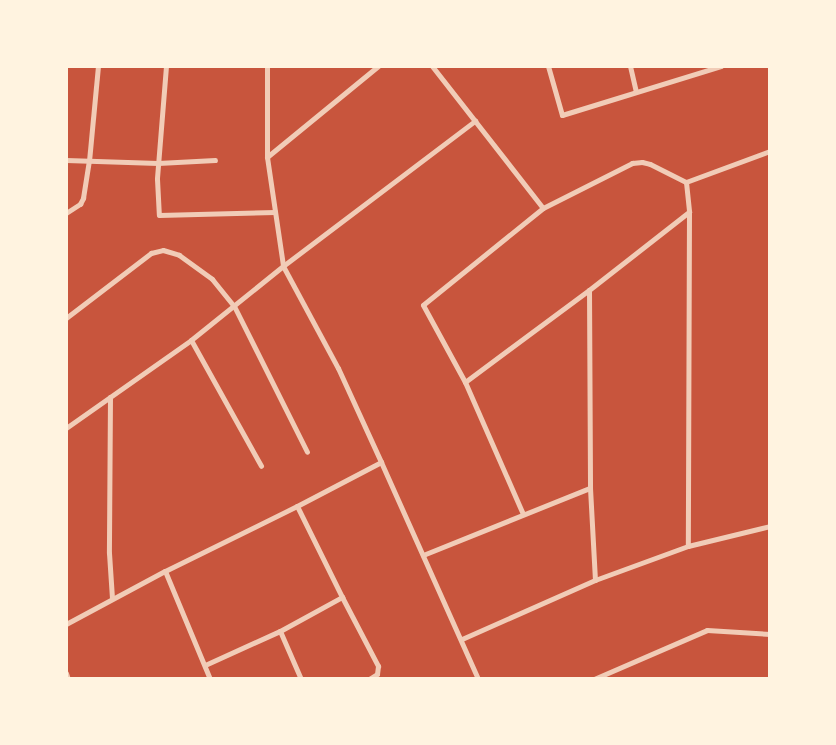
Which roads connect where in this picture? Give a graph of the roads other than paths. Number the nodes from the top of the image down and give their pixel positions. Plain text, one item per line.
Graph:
1 (98, 66) edge
2 (166, 66) edge
3 (267, 66) edge
4 (378, 66) edge
5 (432, 66) edge
6 (548, 66) edge
7 (630, 66) edge
8 (721, 66) edge
9 (636, 91) junction
10 (475, 121) junction
11 (770, 151) edge
12 (267, 157) junction
13 (66, 160) edge
14 (214, 160) dead end
15 (89, 161) junction
16 (158, 163) junction
17 (686, 182) junction
18 (543, 208) junction
19 (275, 212) junction
20 (689, 212) junction
21 (66, 213) edge
22 (283, 266) junction
23 (590, 290) junction
24 (234, 306) junction
25 (66, 318) edge
26 (191, 340) junction
27 (465, 382) junction
28 (110, 397) junction
29 (66, 428) edge
30 (308, 452) dead end
31 (381, 462) junction
32 (261, 466) dead end
33 (590, 488) junction
34 (298, 506) junction
35 (523, 514) junction
36 (770, 526) edge
37 (688, 546) junction
38 (424, 555) junction
39 (165, 571) junction
40 (595, 580) junction
41 (342, 597) junction
42 (112, 598) junction
43 (66, 624) edge
44 (280, 631) junction
45 (770, 634) edge
46 (462, 639) junction
47 (205, 665) junction
48 (66, 673) edge
49 (68, 679) edge
50 (210, 679) edge
51 (302, 679) edge
52 (369, 679) edge
53 (478, 679) edge
54 (594, 679) edge

1 - 15 street
2 - 16 street
3 - 12 street
4 - 12 street
5 - 10 street
6 - 9 street
7 - 9 street
8 - 9 street
10 - 18 street
10 - 22 street
11 - 17 street
12 - 19 street
13 - 15 street
14 - 16 street
15 - 16 street
15 - 21 street
16 - 19 street
17 - 18 street
17 - 20 street
18 - 27 street
19 - 22 street
20 - 23 street
20 - 37 street
22 - 24 street
22 - 31 street
23 - 27 street
23 - 33 street
24 - 25 street
24 - 26 street
24 - 30 street
26 - 28 street
26 - 32 street
27 - 35 street
28 - 29 street
28 - 42 street
31 - 34 street
31 - 38 street
33 - 35 street
33 - 40 street
34 - 39 street
34 - 41 street
35 - 38 street
36 - 37 street
37 - 40 street
38 - 46 street
39 - 42 street
39 - 47 street
40 - 46 street
41 - 44 street
41 - 52 street
42 - 43 street
44 - 47 street
44 - 51 street
45 - 54 street
46 - 53 street
47 - 50 street
48 - 49 street

